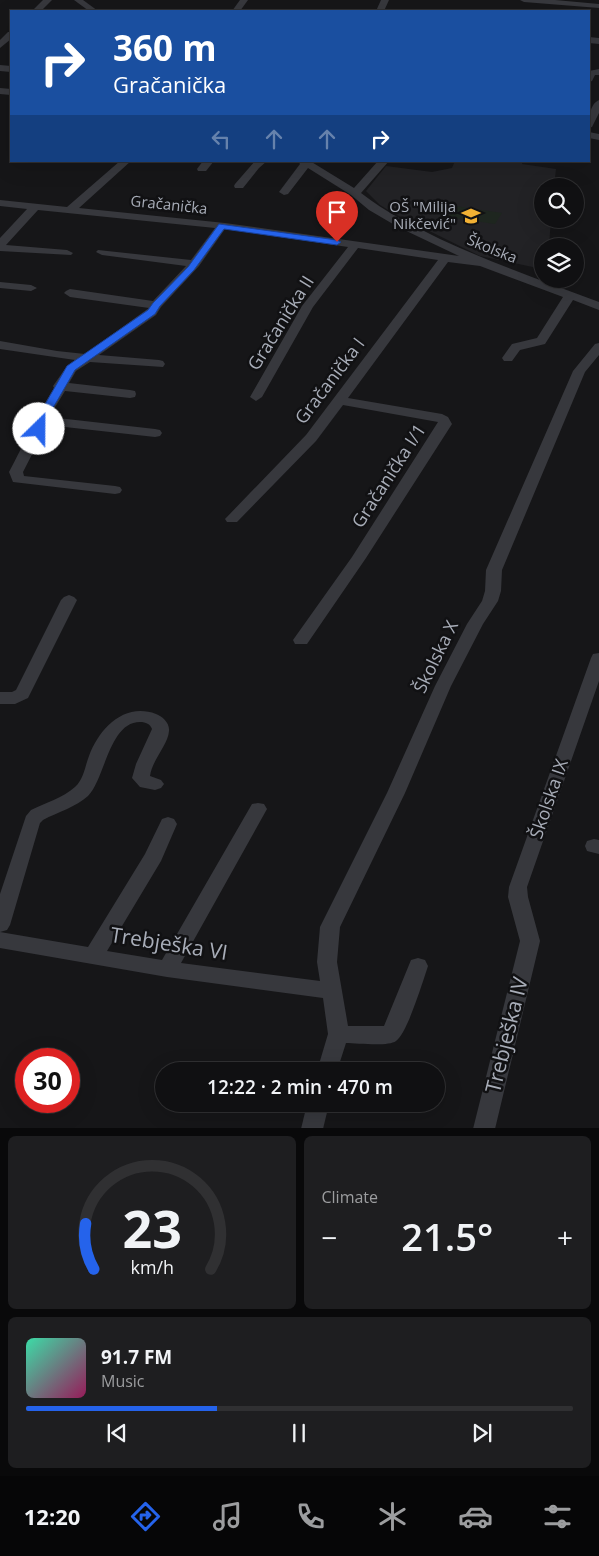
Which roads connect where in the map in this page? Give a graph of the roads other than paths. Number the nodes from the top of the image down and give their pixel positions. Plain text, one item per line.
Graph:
1 (48, 0) edge
2 (524, 0) edge
3 (83, 1) edge
4 (599, 6) edge
5 (37, 10) edge
6 (93, 10) edge
7 (10, 35) edge
8 (0, 45) edge
9 (599, 101) edge
10 (590, 123) edge
11 (125, 162) edge
12 (261, 162) edge
13 (304, 162) edge
14 (383, 162) edge
15 (239, 186) dead end
16 (284, 192) dead end
17 (355, 193) junction
18 (0, 203) edge
19 (35, 207) junction
20 (70, 210) junction
21 (222, 226) junction
22 (356, 245) junction
23 (0, 246) edge
24 (102, 252) dead end
25 (67, 253) dead end
26 (446, 257) junction
27 (482, 263) junction
28 (195, 264) junction
29 (0, 286) edge
30 (31, 288) dead end
31 (70, 293) dead end
32 (570, 295) junction
33 (156, 305) junction
34 (599, 306) edge
35 (0, 345) edge
36 (599, 348) edge
37 (85, 357) junction
38 (508, 358) dead end
39 (159, 364) dead end
40 (59, 386) junction
41 (130, 394) dead end
42 (256, 397) dead end
43 (339, 400) junction
44 (41, 420) junction
45 (155, 433) dead end
46 (115, 490) dead end
47 (232, 519) dead end
48 (69, 600) dead end
49 (301, 640) dead end
50 (599, 658) edge
51 (0, 698) edge
52 (155, 784) dead end
53 (258, 809) dead end
54 (168, 824) dead end
55 (0, 924) edge
56 (0, 940) edge
57 (530, 941) joint
58 (93, 956) junction
59 (418, 966) dead end
60 (168, 970) junction
61 (332, 991) junction
62 (338, 1034) junction
63 (330, 1062) edge
64 (316, 1112) edge
65 (312, 1128) edge
66 (484, 1128) edge

1 - 5 street
2 - 4 street
3 - 6 street
7 - 8 street
9 - 10 street
11 - 20 street
12 - 15 street
13 - 16 street
13 - 17 street, Školska
14 - 17 street
17 - 27 street, Školska
18 - 19 street, Gračanička
19 - 20 street, Gračanička
19 - 23 street
20 - 21 street, Gračanička
21 - 22 street, Gračanička
21 - 28 street
22 - 26 street, Gračanička
22 - 42 street, Gračanička II
23 - 25 street
24 - 28 street
26 - 27 street, Gračanička
26 - 43 street, Gračanička I
27 - 32 street, Školska
28 - 33 street
29 - 30 street
31 - 33 street
32 - 34 street, Školska
32 - 38 street
33 - 37 street
35 - 37 street
36 - 61 street, Školska X
37 - 39 street
37 - 40 street
40 - 41 street
40 - 44 street
43 - 47 street, Gračanička I
43 - 49 street, Gračanička I/1
44 - 45 street
44 - 46 street
48 - 51 street
50 - 57 street, Školska IX
52 - 55 street
53 - 60 street
54 - 58 street
56 - 58 street, Trebješka VI
57 - 66 street, Trebješka IV
58 - 60 street, Trebješka VI
59 - 62 street
60 - 61 street, Trebješka VI
61 - 62 street, Školska X
62 - 63 street
64 - 65 street

